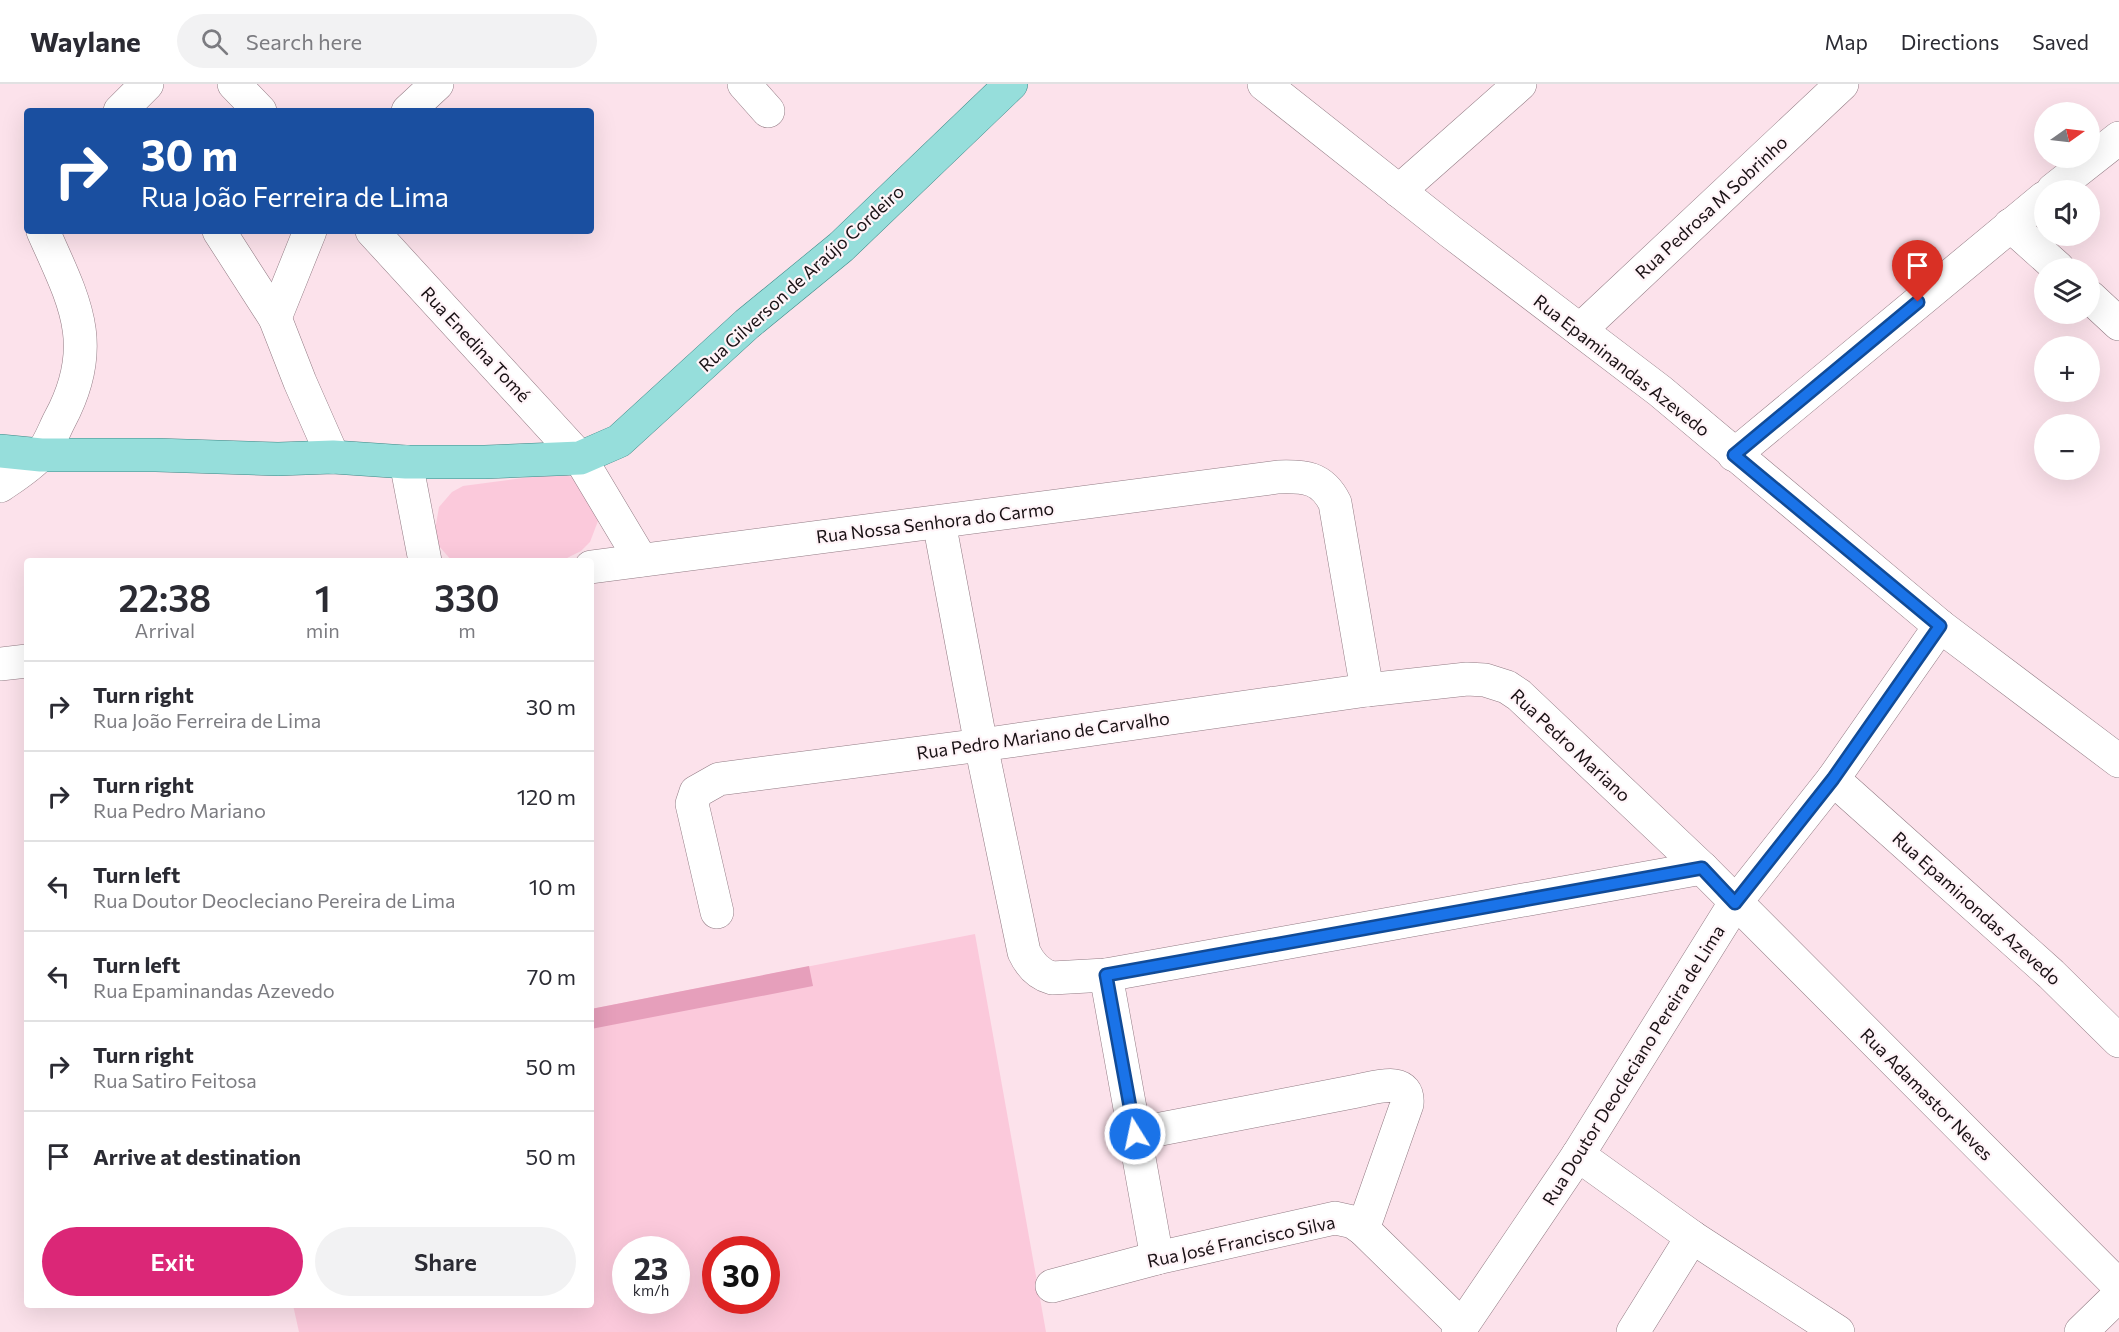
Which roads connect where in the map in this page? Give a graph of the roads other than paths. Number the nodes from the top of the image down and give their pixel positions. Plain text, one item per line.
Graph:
1 (234, 84) edge
2 (436, 84) edge
3 (744, 84) edge
4 (1011, 84) edge
5 (1264, 84) edge
6 (1520, 84) edge
7 (1842, 84) edge
8 (257, 108) edge
9 (411, 108) edge
10 (768, 111) dead end
11 (2119, 138) edge
12 (2066, 180) edge
13 (1399, 190) junction
14 (2034, 206) edge
15 (2010, 225) junction
16 (221, 234) edge
17 (309, 234) edge
18 (375, 234) edge
19 (48, 242) edge
20 (2047, 258) edge
21 (2100, 306) edge
22 (275, 318) junction
23 (2119, 324) edge
24 (1580, 330) junction
25 (0, 452) edge
26 (41, 455) junction
27 (1734, 455) junction
28 (333, 457) junction
29 (580, 458) junction
30 (406, 462) junction
31 (0, 486) edge
32 (939, 522) junction
33 (424, 558) edge
34 (641, 560) junction
35 (594, 567) edge
36 (1940, 626) junction
37 (24, 661) edge
38 (0, 664) edge
39 (1367, 690) junction
40 (981, 745) junction
41 (2119, 761) edge
42 (1833, 779) junction
43 (1702, 868) junction
44 (1735, 903) junction
45 (717, 912) dead end
46 (1106, 975) junction
47 (2119, 1041) edge
48 (1135, 1134) junction
49 (1578, 1155) junction
50 (1363, 1230) junction
51 (1692, 1237) junction
52 (1157, 1258) junction
53 (1052, 1286) dead end
54 (2119, 1286) edge
55 (2119, 1295) edge
56 (1460, 1329) edge
57 (1633, 1332) edge
58 (1838, 1332) edge
59 (2081, 1332) edge

1 - 8 street
2 - 9 street
3 - 10 street
4 - 29 main road, Rua Gilverson de Araújo Cordeiro
5 - 13 street, Rua Epaminandas Azevedo
6 - 13 street
7 - 24 street, Rua Pedrosa M Sobrinho
11 - 12 street
13 - 24 street, Rua Epaminandas Azevedo
14 - 15 street
15 - 20 street
15 - 27 street
16 - 22 street
17 - 22 street
18 - 29 street, Rua Enedina Tomé
19 - 26 street
21 - 23 street
22 - 28 street
24 - 27 street, Rua Epaminandas Azevedo
25 - 26 main road
26 - 28 main road
26 - 31 street
27 - 36 street, Rua Epaminandas Azevedo
28 - 30 main road
29 - 30 main road
29 - 34 street, Rua Enedina Tomé
30 - 33 street
32 - 34 street, Rua Nossa Senhora do Carmo
32 - 39 street, Rua Nossa Senhora do Carmo
32 - 40 street
34 - 35 street, Rua Nossa Senhora do Carmo
36 - 41 street, Rua Epaminandas Azevedo
36 - 42 street, Rua Doutor Deocleciano Pereira de Lima
37 - 38 street
39 - 40 street, Rua Pedro Mariano de Carvalho
39 - 43 street, Rua Pedro Mariano
40 - 45 street, Rua Pedro Mariano de Carvalho
40 - 46 street
42 - 44 street, Rua Doutor Deocleciano Pereira de Lima
42 - 47 street, Rua Epaminondas Azevedo
43 - 44 street, Rua Pedro Mariano
43 - 46 street
44 - 49 street, Rua Doutor Deocleciano Pereira de Lima
44 - 54 street, Rua Adamastor Neves
46 - 48 street
48 - 50 street
48 - 52 street
49 - 51 street
49 - 56 street, Rua Doutor Deocleciano Pereira de Lima
50 - 52 street, Rua José Francisco Silva
50 - 56 street, Rua José Francisco Silva
51 - 57 street
51 - 58 street
52 - 53 street, Rua José Francisco Silva
55 - 59 street

